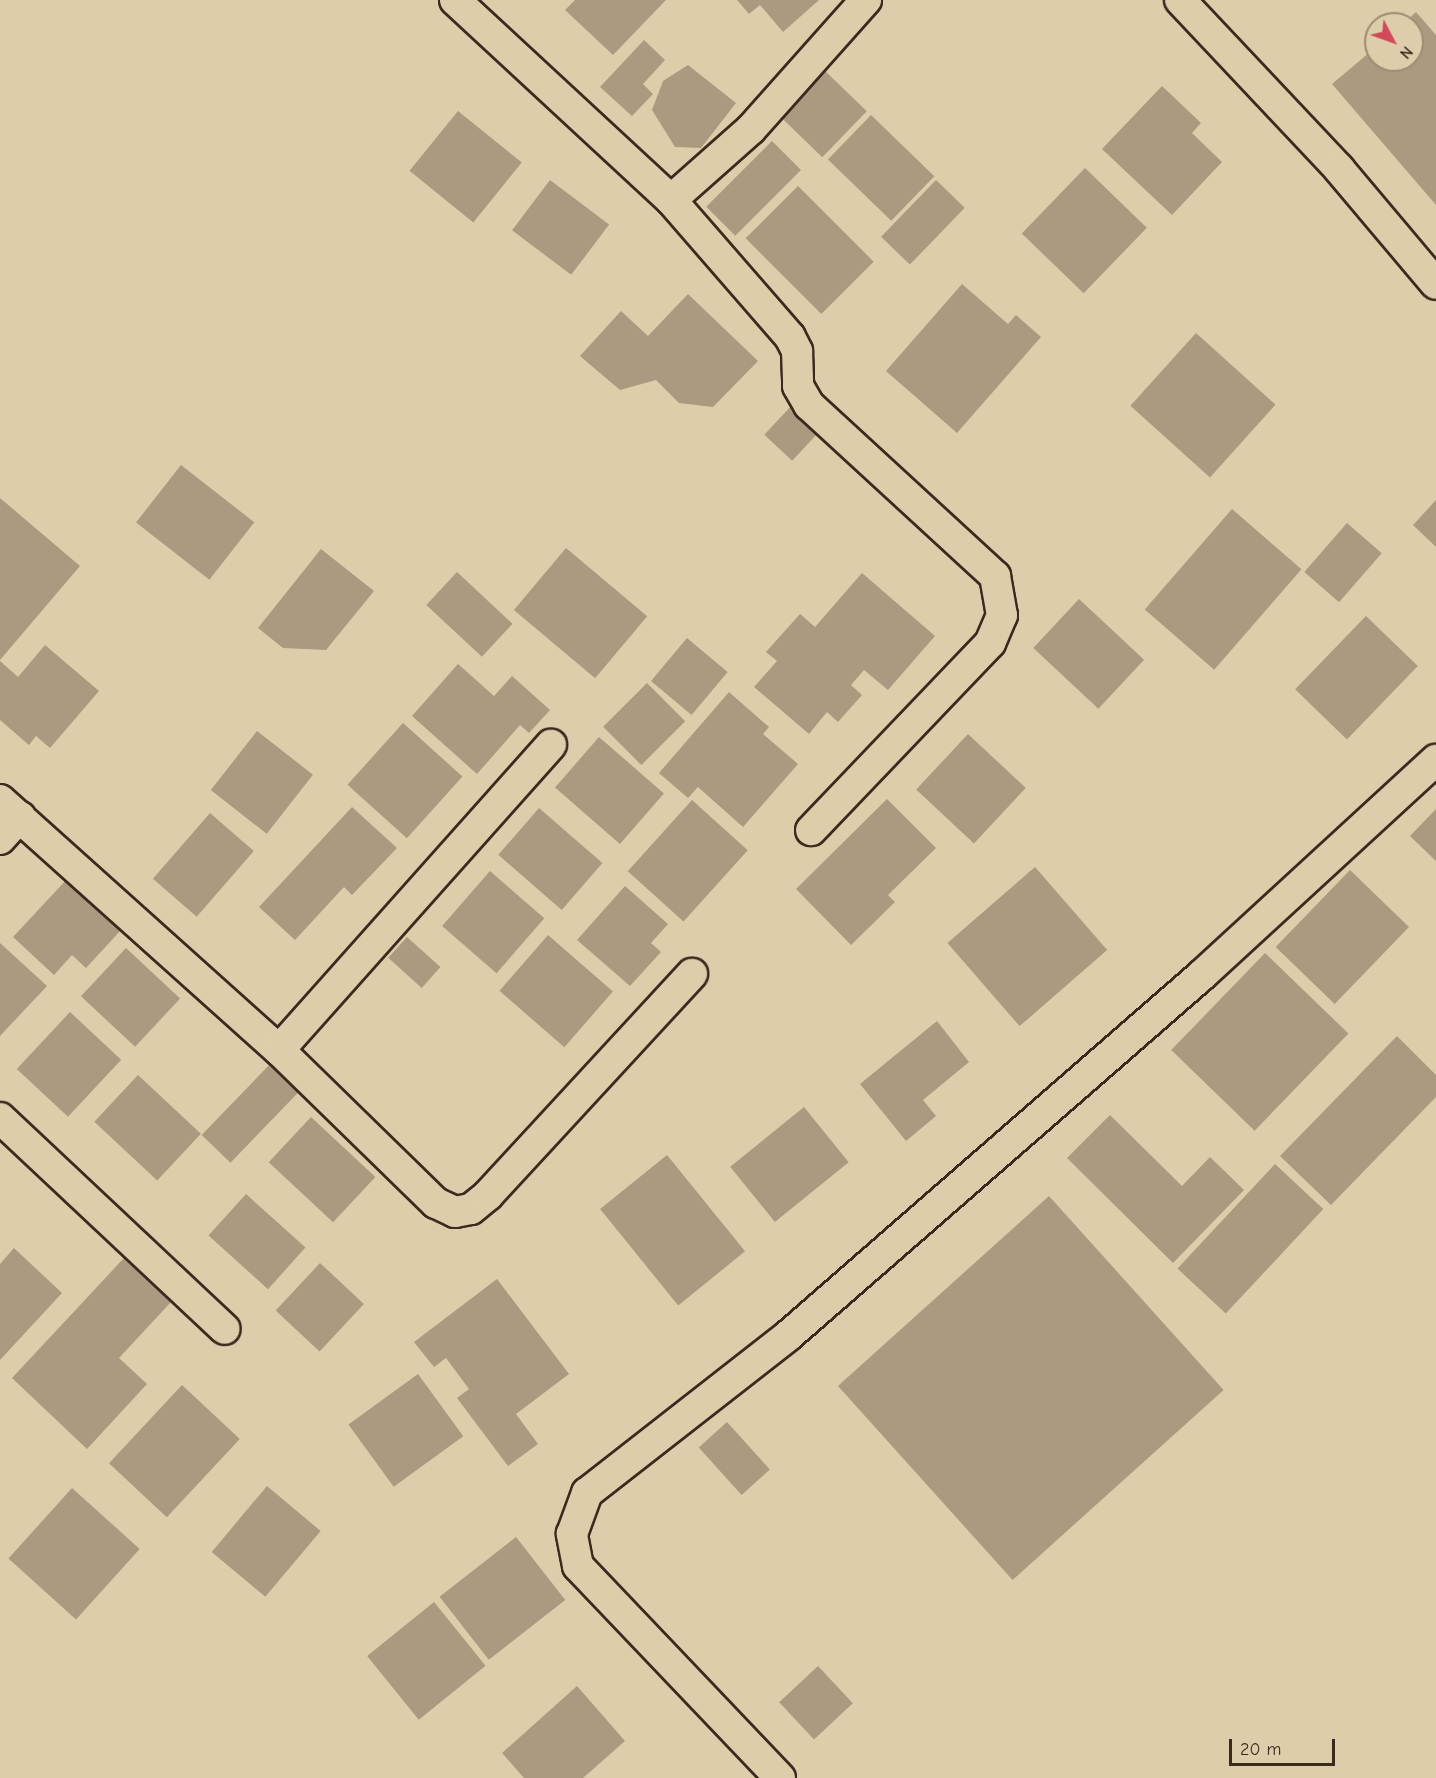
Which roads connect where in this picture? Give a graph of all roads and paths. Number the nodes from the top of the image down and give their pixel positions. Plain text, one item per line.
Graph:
1 (455, 0) edge
2 (866, 0) edge
3 (1180, 0) edge
4 (671, 200) junction
5 (1436, 284) edge
6 (550, 745) dead end
7 (1436, 760) edge
8 (10, 809) edge
9 (811, 830) dead end
10 (0, 839) edge
11 (692, 974) dead end
12 (279, 1050) junction
13 (0, 1118) edge
14 (225, 1329) dead end
15 (780, 1778) edge

1 - 4 street
2 - 4 street
3 - 5 street
4 - 9 street
6 - 12 street
7 - 15 street
8 - 10 street
8 - 12 street
11 - 12 street
13 - 14 street

